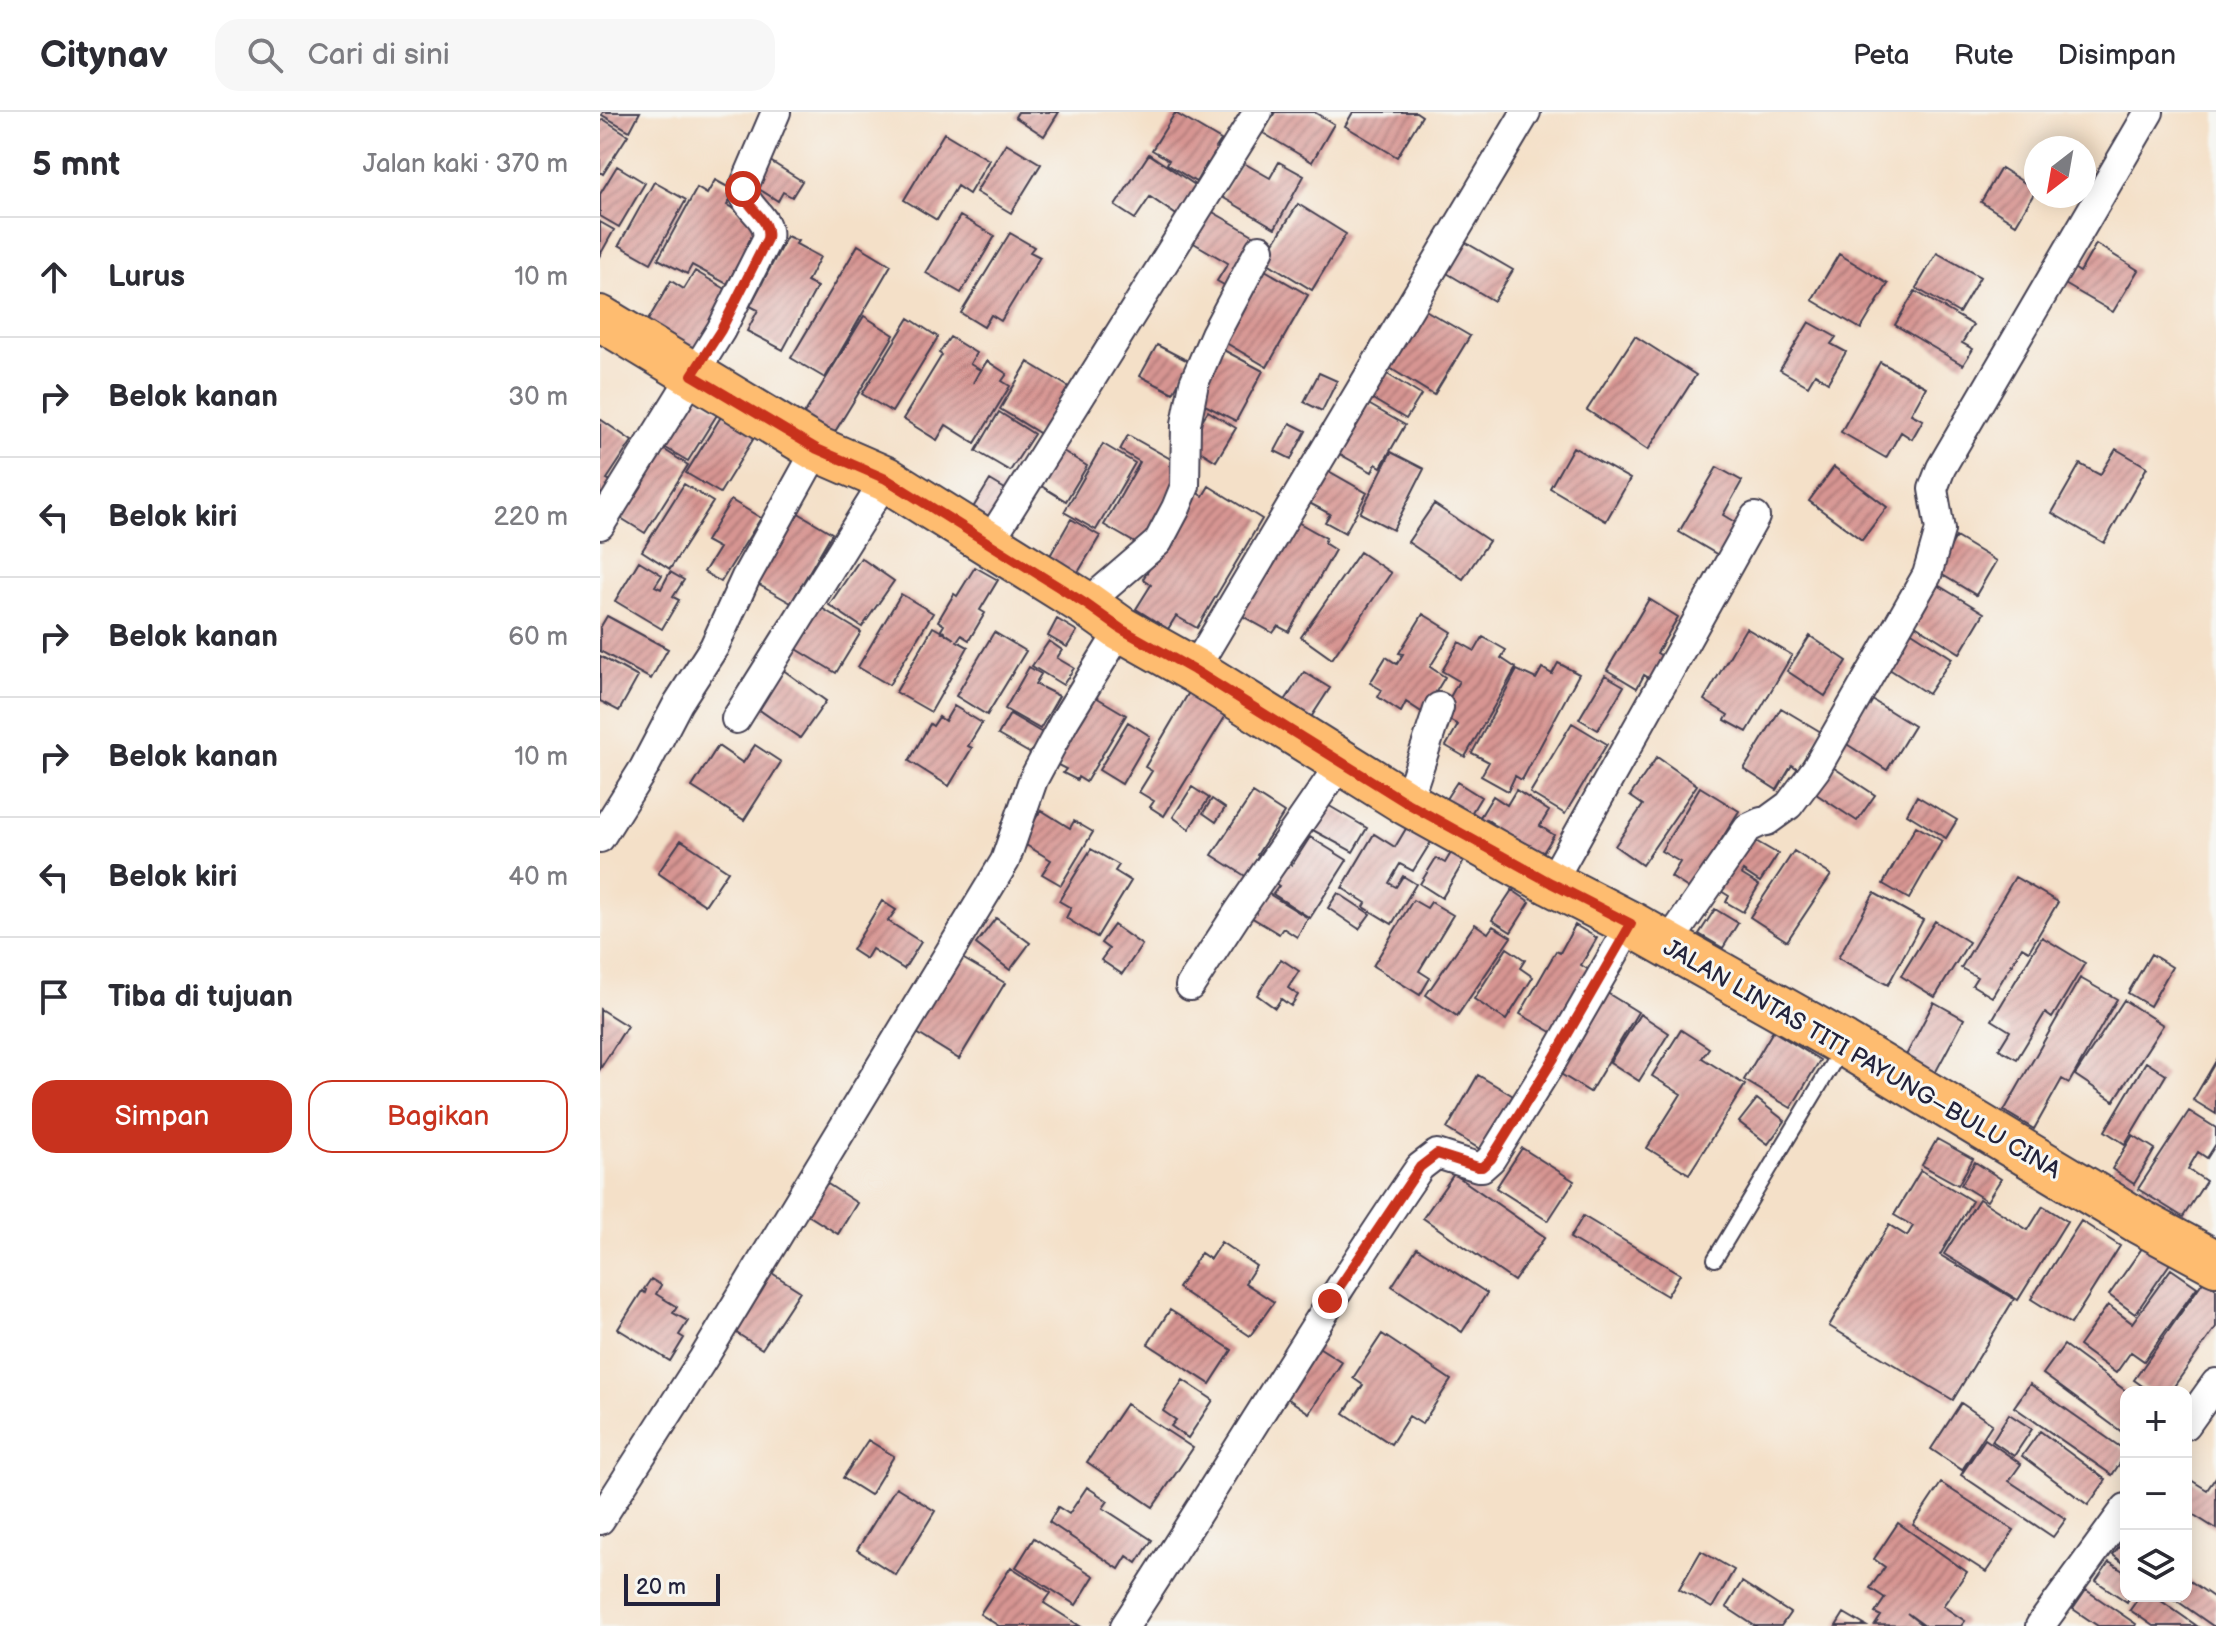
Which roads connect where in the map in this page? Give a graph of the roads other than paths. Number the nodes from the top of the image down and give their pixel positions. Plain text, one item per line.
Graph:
1 (776, 112) edge
2 (1258, 112) edge
3 (1526, 112) edge
4 (2149, 112) edge
5 (1260, 249) dead end
6 (600, 318) edge
7 (692, 375) junction
8 (817, 449) junction
9 (886, 479) junction
10 (1755, 517) dead end
11 (600, 525) edge
12 (988, 544) junction
13 (1086, 604) junction
14 (1121, 629) junction
15 (1194, 670) junction
16 (1439, 707) dead end
17 (736, 719) dead end
18 (1341, 763) junction
19 (1407, 803) junction
20 (600, 838) edge
21 (1551, 883) junction
22 (1649, 935) junction
23 (1190, 986) dead end
24 (1844, 1044) junction
25 (1715, 1259) dead end
26 (2216, 1263) edge
27 (2216, 1383) edge
28 (2192, 1417) edge
29 (2120, 1516) edge
30 (600, 1520) edge
31 (1125, 1626) edge
32 (2040, 1626) edge

1 - 7 street
2 - 12 street
3 - 15 street
4 - 22 street
5 - 13 street
6 - 7 main road, JALAN LINTAS TITI PAYUNG–BULU CINA
7 - 8 main road, JALAN LINTAS TITI PAYUNG–BULU CINA
7 - 11 street
8 - 9 main road, JALAN LINTAS TITI PAYUNG–BULU CINA
8 - 20 street
9 - 12 main road, JALAN LINTAS TITI PAYUNG–BULU CINA
9 - 17 street
10 - 21 street
12 - 13 main road, JALAN LINTAS TITI PAYUNG–BULU CINA
13 - 14 main road, JALAN LINTAS TITI PAYUNG–BULU CINA
14 - 15 main road, JALAN LINTAS TITI PAYUNG–BULU CINA
14 - 30 street
15 - 18 main road, JALAN LINTAS TITI PAYUNG–BULU CINA
16 - 19 street
18 - 19 main road, JALAN LINTAS TITI PAYUNG–BULU CINA
18 - 23 street
19 - 21 main road, JALAN LINTAS TITI PAYUNG–BULU CINA
21 - 22 main road, JALAN LINTAS TITI PAYUNG–BULU CINA
22 - 24 main road, JALAN LINTAS TITI PAYUNG–BULU CINA
22 - 31 street
24 - 25 lane
24 - 26 main road, JALAN LINTAS TITI PAYUNG–BULU CINA
27 - 28 street
29 - 32 street

